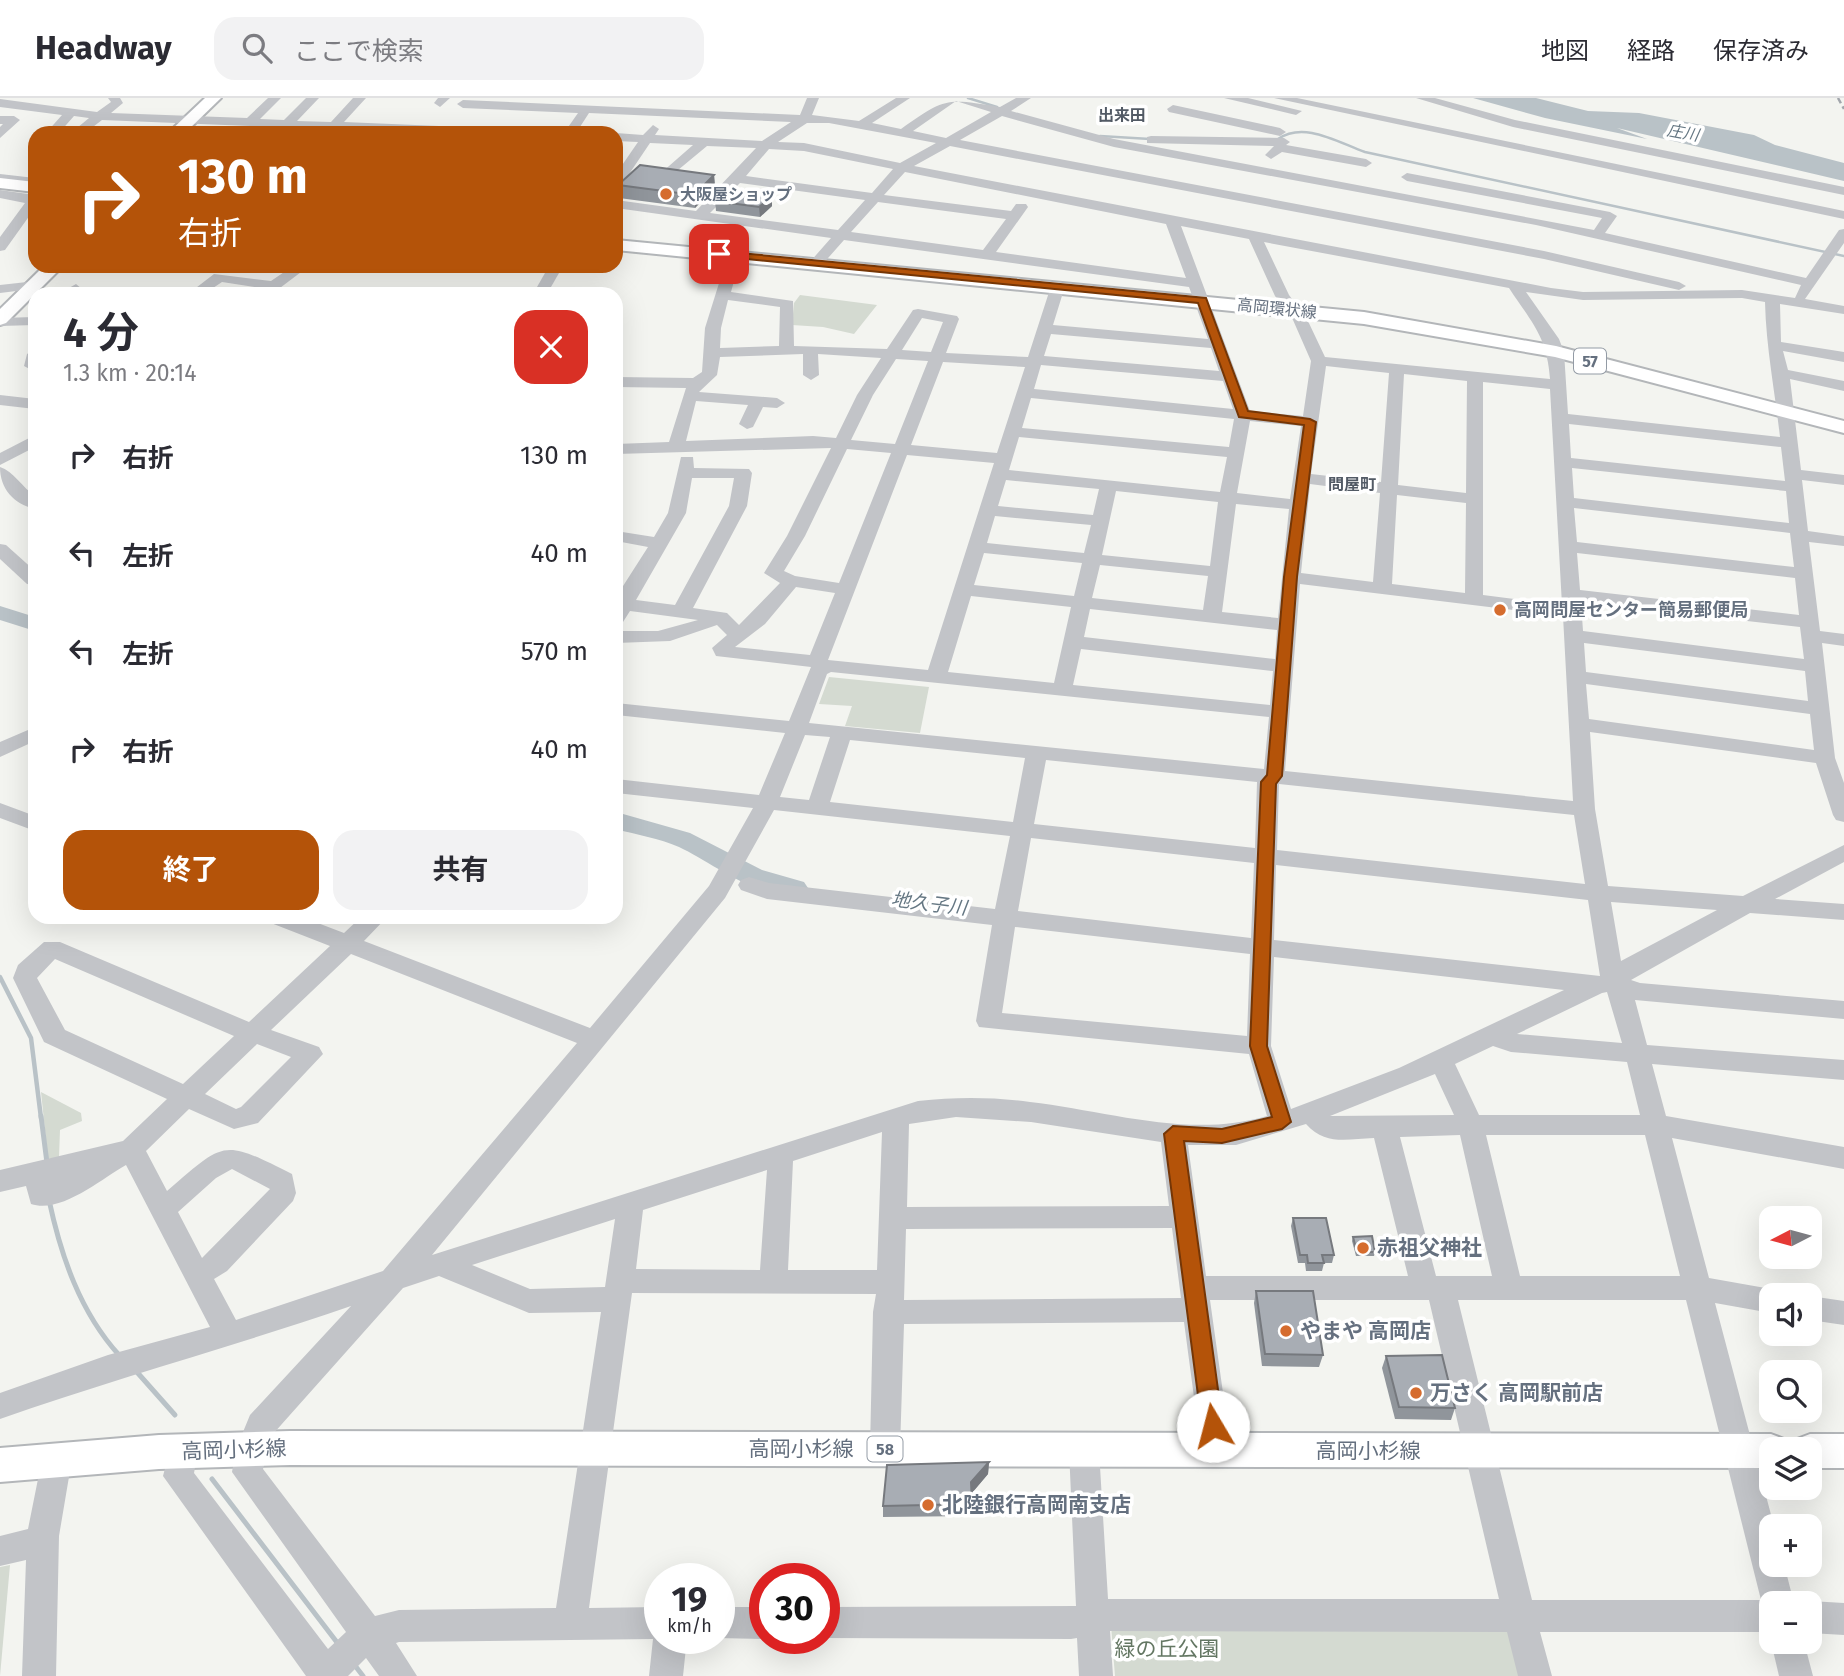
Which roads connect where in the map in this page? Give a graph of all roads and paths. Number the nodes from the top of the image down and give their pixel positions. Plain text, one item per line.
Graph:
1 (114, 98) edge
2 (214, 98) edge
3 (275, 98) edge
4 (313, 98) edge
5 (360, 98) edge
6 (618, 98) edge
7 (675, 98) edge
8 (904, 98) edge
9 (953, 98) edge
10 (958, 98) edge
11 (1025, 98) edge
12 (1230, 98) edge
13 (1280, 98) edge
14 (1422, 98) edge
15 (485, 102) edge
16 (0, 103) edge
17 (463, 104) dead end
18 (537, 104) edge
19 (783, 106) dead end
20 (809, 108) edge
21 (586, 109) junction
22 (1173, 109) dead end
23 (609, 110) junction
24 (1001, 112) junction
25 (70, 113) junction
26 (664, 113) junction
27 (717, 115) junction
28 (98, 116) junction
29 (189, 119) junction
30 (0, 120) edge
31 (225, 121) junction
32 (250, 122) junction
33 (287, 124) junction
34 (531, 125) dead end
35 (861, 125) junction
36 (58, 126) edge
37 (86, 126) edge
38 (182, 126) edge
39 (220, 126) edge
40 (305, 126) edge
41 (334, 126) edge
42 (575, 126) edge
43 (903, 133) junction
44 (0, 134) edge
45 (623, 137) edge
46 (647, 138) junction
47 (704, 141) junction
48 (950, 142) junction
49 (766, 144) junction
50 (1281, 145) junction
51 (1320, 155) junction
52 (1108, 158) junction
53 (1546, 163) dead end
54 (901, 167) junction
55 (1255, 171) junction
56 (623, 173) edge
57 (666, 176) edge
58 (0, 178) edge
59 (1300, 178) junction
60 (737, 179) junction
61 (0, 186) edge
62 (28, 186) edge
63 (1346, 187) junction
64 (28, 188) edge
65 (28, 189) edge
66 (1723, 191) junction
67 (1844, 191) edge
68 (1494, 192) junction
69 (0, 194) edge
70 (1030, 194) junction
71 (28, 196) edge
72 (1229, 197) junction
73 (875, 198) junction
74 (623, 205) edge
75 (1276, 205) junction
76 (1382, 209) junction
77 (1483, 212) junction
78 (1235, 214) junction
79 (1322, 214) junction
80 (1844, 215) edge
81 (699, 216) junction
82 (1015, 216) junction
83 (1171, 218) junction
84 (1455, 223) junction
85 (1566, 229) junction
86 (6, 231) edge
87 (1503, 232) junction
88 (1253, 234) junction
89 (841, 235) junction
90 (1597, 235) junction
91 (1843, 237) edge
92 (623, 246) edge
93 (0, 247) edge
94 (1613, 254) junction
95 (1544, 255) junction
96 (986, 256) junction
97 (745, 257) junction
98 (816, 263) junction
99 (47, 273) edge
100 (292, 273) edge
101 (1809, 283) junction
102 (36, 285) joint
103 (1514, 285) junction
104 (1058, 286) junction
105 (205, 287) edge
106 (257, 287) edge
107 (272, 287) edge
108 (0, 289) edge
109 (1199, 292) junction
110 (28, 293) edge
111 (1712, 293) junction
112 (724, 295) junction
113 (1772, 297) junction
114 (1797, 301) junction
115 (1295, 309) junction
116 (1844, 310) edge
117 (0, 320) edge
118 (28, 321) edge
119 (1046, 329) junction
120 (1217, 344) junction
121 (1774, 345) junction
122 (810, 349) junction
123 (786, 350) junction
124 (893, 352) junction
125 (1556, 352) junction
126 (715, 353) junction
127 (938, 356) junction
128 (1844, 356) edge
129 (1036, 360) junction
130 (1319, 361) junction
131 (1397, 369) junction
132 (1781, 373) junction
133 (811, 375) dead end
134 (1231, 377) junction
135 (1475, 377) junction
136 (623, 383) edge
137 (1558, 385) junction
138 (1844, 386) edge
139 (693, 389) junction
140 (1025, 393) junction
141 (0, 400) edge
142 (758, 401) junction
143 (28, 403) edge
144 (777, 403) dead end
145 (1784, 409) junction
146 (1243, 414) junction
147 (1560, 418) junction
148 (1310, 422) junction
149 (747, 425) dead end
150 (1844, 427) edge
151 (1014, 432) junction
152 (1789, 443) junction
153 (28, 444) edge
154 (841, 444) junction
155 (683, 446) junction
156 (623, 449) edge
157 (900, 450) junction
158 (1236, 453) junction
159 (0, 460) edge
160 (1563, 462) junction
161 (1003, 467) junction
162 (0, 472) edge
163 (685, 473) junction
164 (1303, 478) junction
165 (1794, 480) junction
166 (1844, 480) edge
167 (1109, 485) junction
168 (1388, 489) junction
169 (1228, 496) junction
170 (28, 499) edge
171 (1474, 499) junction
172 (1566, 502) junction
173 (1298, 505) junction
174 (989, 510) junction
175 (1101, 521) junction
176 (1799, 532) junction
177 (623, 537) edge
178 (1844, 541) edge
179 (659, 543) junction
180 (977, 547) junction
181 (1569, 547) junction
182 (0, 549) edge
183 (1092, 559) junction
184 (1218, 572) junction
185 (1805, 574) junction
186 (28, 575) edge
187 (1291, 577) junction
188 (791, 581) junction
189 (1382, 588) junction
190 (844, 589) junction
191 (964, 590) junction
192 (1474, 599) junction
193 (623, 602) edge
194 (1082, 602) junction
195 (1572, 603) junction
196 (623, 608) edge
197 (681, 612) junction
198 (1213, 616) junction
199 (720, 617) junction
200 (1287, 625) junction
201 (1811, 629) junction
202 (738, 635) junction
203 (1574, 636) junction
204 (623, 638) edge
205 (1844, 640) edge
206 (1073, 642) junction
207 (819, 665) junction
208 (1284, 666) junction
209 (1814, 666) junction
210 (936, 677) junction
211 (1576, 677) junction
212 (1062, 689) junction
213 (1820, 709) junction
214 (623, 710) edge
215 (1280, 712) junction
216 (1579, 724) junction
217 (797, 727) junction
218 (842, 732) junction
219 (28, 736) edge
220 (0, 750) edge
221 (1037, 752) junction
222 (1825, 758) junction
223 (1274, 776) junction
224 (623, 787) edge
225 (764, 803) junction
226 (1584, 809) junction
227 (0, 810) edge
228 (817, 810) junction
229 (1844, 815) edge
230 (28, 821) edge
231 (1022, 832) junction
232 (1844, 852) edge
233 (1266, 858) junction
234 (742, 876) junction
235 (1600, 893) junction
236 (1743, 905) junction
237 (1844, 912) edge
238 (1005, 918) junction
239 (298, 924) edge
240 (368, 924) edge
241 (348, 943) junction
242 (1263, 943) junction
243 (1611, 979) junction
244 (1844, 1010) edge
245 (252, 1033) junction
246 (1489, 1035) junction
247 (593, 1039) junction
248 (1259, 1046) junction
249 (1637, 1053) junction
250 (1442, 1062) junction
251 (1844, 1070) edge
252 (186, 1097) junction
253 (1311, 1113) junction
254 (896, 1117) junction
255 (1282, 1122) junction
256 (1471, 1125) junction
257 (1657, 1125) junction
258 (1384, 1126) junction
259 (1173, 1134) junction
260 (131, 1149) junction
261 (777, 1157) junction
262 (1844, 1158) edge
263 (0, 1181) edge
264 (628, 1205) junction
265 (162, 1209) junction
266 (1184, 1217) junction
267 (891, 1218) junction
268 (441, 1264) junction
269 (198, 1275) junction
270 (773, 1280) junction
271 (392, 1281) junction
272 (889, 1282) junction
273 (1433, 1288) junction
274 (1696, 1288) junction
275 (1509, 1289) junction
276 (621, 1290) junction
277 (1195, 1299) junction
278 (1759, 1299) edge
279 (1822, 1310) edge
280 (887, 1312) junction
281 (1844, 1313) edge
282 (229, 1335) junction
283 (0, 1406) edge
284 (596, 1448) junction
285 (251, 1449) junction
286 (885, 1449) junction
287 (1084, 1450) junction
288 (1216, 1450) junction
289 (183, 1451) junction
290 (1478, 1451) junction
291 (1755, 1451) edge
292 (1822, 1451) edge
293 (1844, 1451) edge
294 (57, 1459) junction
295 (0, 1465) edge
296 (45, 1540) junction
297 (0, 1551) edge
298 (1776, 1591) edge
299 (1519, 1614) junction
300 (1759, 1616) edge
301 (1822, 1618) edge
302 (1092, 1619) junction
303 (1844, 1619) edge
304 (570, 1623) junction
305 (644, 1623) edge
306 (840, 1623) edge
307 (668, 1654) edge
308 (1791, 1654) edge
309 (340, 1662) edge
310 (39, 1676) edge
311 (400, 1676) edge
312 (666, 1676) edge
313 (1096, 1676) edge
314 (1535, 1676) edge
315 (1796, 1676) edge

1 - 28 street
2 - 29 main road
3 - 32 street
4 - 33 street
5 - 41 street
6 - 23 street
7 - 26 street
8 - 35 street
9 - 43 street
10 - 24 street
11 - 24 street
12 - 53 street
13 - 66 street
14 - 67 street
15 - 17 street
15 - 18 street
16 - 25 street
18 - 21 street
18 - 34 street
19 - 20 street
20 - 27 street
20 - 35 street
20 - 49 street
21 - 23 street
21 - 42 street
22 - 50 street
23 - 26 street
24 - 48 street
24 - 52 street
25 - 28 street
25 - 36 street
26 - 27 street
26 - 46 street
27 - 47 street
28 - 29 street
28 - 37 street
29 - 31 street
29 - 38 main road
30 - 44 street
31 - 32 street
31 - 39 street
32 - 33 street
33 - 40 street
35 - 43 street
43 - 48 street
45 - 46 street
46 - 47 street
46 - 56 street
47 - 49 street
47 - 57 street
48 - 52 street
48 - 54 street
49 - 54 street
49 - 60 street
50 - 51 street
50 - 52 street
50 - 55 street
51 - 59 street
51 - 63 street
52 - 55 street
52 - 72 street
54 - 70 street
54 - 73 street
55 - 59 street
55 - 72 street
58 - 62 street
59 - 63 street
59 - 75 street
60 - 73 street
60 - 81 street
61 - 64 main road
63 - 76 street
63 - 79 street
65 - 69 street
66 - 80 street
66 - 91 street
68 - 76 street
68 - 77 street
68 - 90 street
70 - 82 street
70 - 83 street
71 - 86 street
72 - 78 street
73 - 82 street
73 - 89 street
74 - 81 street
75 - 78 street
75 - 79 street
76 - 79 street
76 - 84 street
76 - 84 street
77 - 84 street
77 - 87 street
78 - 83 street
78 - 88 street
81 - 89 street
82 - 96 street
83 - 109 street
84 - 87 street
85 - 87 street
85 - 90 street
85 - 95 street
86 - 93 street
87 - 95 street
88 - 103 street
88 - 115 street
89 - 96 street
89 - 98 street
90 - 94 street
91 - 101 street
92 - 97 main road, 高岡環状線 / 57
94 - 95 street
94 - 101 street
94 - 111 street
96 - 109 street
97 - 98 main road, 高岡環状線 / 57
97 - 112 street
98 - 104 main road, 高岡環状線 / 57
99 - 102 main road
100 - 107 street
101 - 114 street
102 - 108 street
103 - 111 street
103 - 125 street
104 - 109 main road, 高岡環状線 / 57
104 - 119 street
105 - 106 street
109 - 115 main road, 高岡環状線 / 57
109 - 120 street
110 - 117 main road
111 - 113 street
112 - 123 street
112 - 126 street
113 - 114 street
113 - 121 street
114 - 116 street
115 - 125 main road, 高岡環状線 / 57
115 - 130 street
117 - 118 street
119 - 120 street
119 - 129 street
120 - 134 street
121 - 128 street
121 - 132 street
122 - 123 street
122 - 124 street
122 - 133 street
123 - 126 street
124 - 127 street
124 - 127 street
124 - 154 street
125 - 137 street
125 - 145 main road, 高岡環状線 / 57
126 - 139 street
127 - 129 street
127 - 157 street
129 - 134 street
129 - 140 street
130 - 131 street
130 - 148 street
131 - 135 street
131 - 168 street
132 - 138 street
132 - 145 street
134 - 146 street
135 - 137 street
135 - 171 street
136 - 139 street
137 - 147 street
139 - 142 street
139 - 155 street
140 - 146 street
140 - 151 street
141 - 143 street
142 - 144 street
142 - 149 street
145 - 150 main road, 高岡環状線 / 57
145 - 152 street
146 - 148 street
146 - 158 street
147 - 152 street
147 - 160 street
148 - 164 street
151 - 158 street
151 - 161 street
152 - 165 street
153 - 159 street
154 - 155 street
154 - 157 street
154 - 188 street
155 - 156 street
155 - 163 street
157 - 161 street
157 - 190 street
158 - 169 street
160 - 165 street
160 - 172 street
161 - 167 street
161 - 174 street
162 - 170 street
163 - 179 street
163 - 197 street
164 - 168 street
164 - 173 street
165 - 166 street
165 - 176 street
167 - 169 street
167 - 175 street
168 - 171 street
168 - 189 street
169 - 173 street
169 - 184 street
171 - 192 street
172 - 176 street
172 - 181 street
173 - 187 street
174 - 175 street
174 - 180 street
175 - 183 street
176 - 178 street
176 - 185 street
177 - 179 street
179 - 193 street
180 - 183 street
180 - 191 street
181 - 185 street
181 - 195 street
182 - 186 street
183 - 184 street
183 - 194 street
184 - 198 street
185 - 201 street
187 - 189 street
187 - 200 street
188 - 190 street
188 - 202 street
189 - 192 street
190 - 207 street
191 - 194 street
191 - 210 street
192 - 195 street
194 - 198 street
194 - 206 street
195 - 201 street
195 - 203 street
196 - 197 street
197 - 199 street
198 - 200 street
199 - 202 street
199 - 204 street
200 - 208 street
201 - 205 street
201 - 209 street
202 - 207 street
203 - 209 street
203 - 211 street
206 - 208 street
206 - 212 street
207 - 210 street
207 - 217 street
208 - 215 street
209 - 213 street
210 - 212 street
211 - 213 street
211 - 216 street
212 - 215 street
213 - 222 street
214 - 217 street
215 - 223 street
216 - 222 street
216 - 226 street
217 - 218 street
217 - 225 street
218 - 221 street
218 - 228 street
219 - 220 street
221 - 223 street
221 - 231 street
222 - 229 street
223 - 226 street
223 - 233 street
224 - 225 street
225 - 228 street
225 - 234 street
226 - 235 street
227 - 230 street
228 - 231 street
231 - 233 street
231 - 238 street
232 - 236 street
233 - 235 street
233 - 242 street
234 - 238 street
234 - 247 street
235 - 236 street
235 - 243 street
236 - 237 street
236 - 243 street
238 - 242 street
238 - 248 street
239 - 241 street
240 - 241 street
241 - 245 street
241 - 247 street
242 - 243 street
242 - 248 street
243 - 244 street
243 - 246 street
243 - 249 street
245 - 252 street
245 - 252 street
245 - 252 street
246 - 249 street
246 - 250 street
247 - 271 street
248 - 255 street
249 - 251 street
249 - 257 street
250 - 253 street
250 - 256 street
252 - 260 street
253 - 255 street
253 - 258 street
254 - 259 street
254 - 261 street
254 - 267 street
255 - 259 street
256 - 257 street
256 - 258 street
256 - 275 street
257 - 262 street
257 - 274 street
258 - 273 street
259 - 266 street
260 - 263 street
260 - 265 street
261 - 264 street
261 - 270 street
264 - 268 street
264 - 276 street
265 - 269 street
265 - 269 street
266 - 267 street
266 - 277 street
267 - 272 street
268 - 271 street
268 - 276 street
269 - 282 street
270 - 272 street
270 - 276 street
271 - 282 street
271 - 285 street
272 - 280 street
273 - 275 street
273 - 277 street
273 - 290 street
274 - 275 street
274 - 278 street
274 - 291 street
276 - 284 street
277 - 280 street
277 - 288 street
279 - 281 street
280 - 286 street
282 - 283 street
284 - 285 main road, 高岡小杉線 / 58
284 - 286 main road, 高岡小杉線 / 58
284 - 304 street
285 - 289 main road, 高岡小杉線 / 58
285 - 309 street
286 - 287 main road, 高岡小杉線 / 58
287 - 288 main road, 高岡小杉線 / 58
287 - 302 street
288 - 290 main road, 高岡小杉線 / 58
289 - 294 main road, 高岡小杉線 / 58
289 - 309 street
290 - 291 main road, 高岡小杉線 / 58
290 - 299 street
291 - 298 street
292 - 293 main road
294 - 295 main road, 高岡小杉線 / 58
294 - 296 street
296 - 297 street
296 - 310 street
299 - 300 street
299 - 302 street
299 - 314 street
301 - 303 street
302 - 306 street
302 - 313 street
304 - 305 street
304 - 309 street
307 - 312 street
308 - 315 street
309 - 311 street

